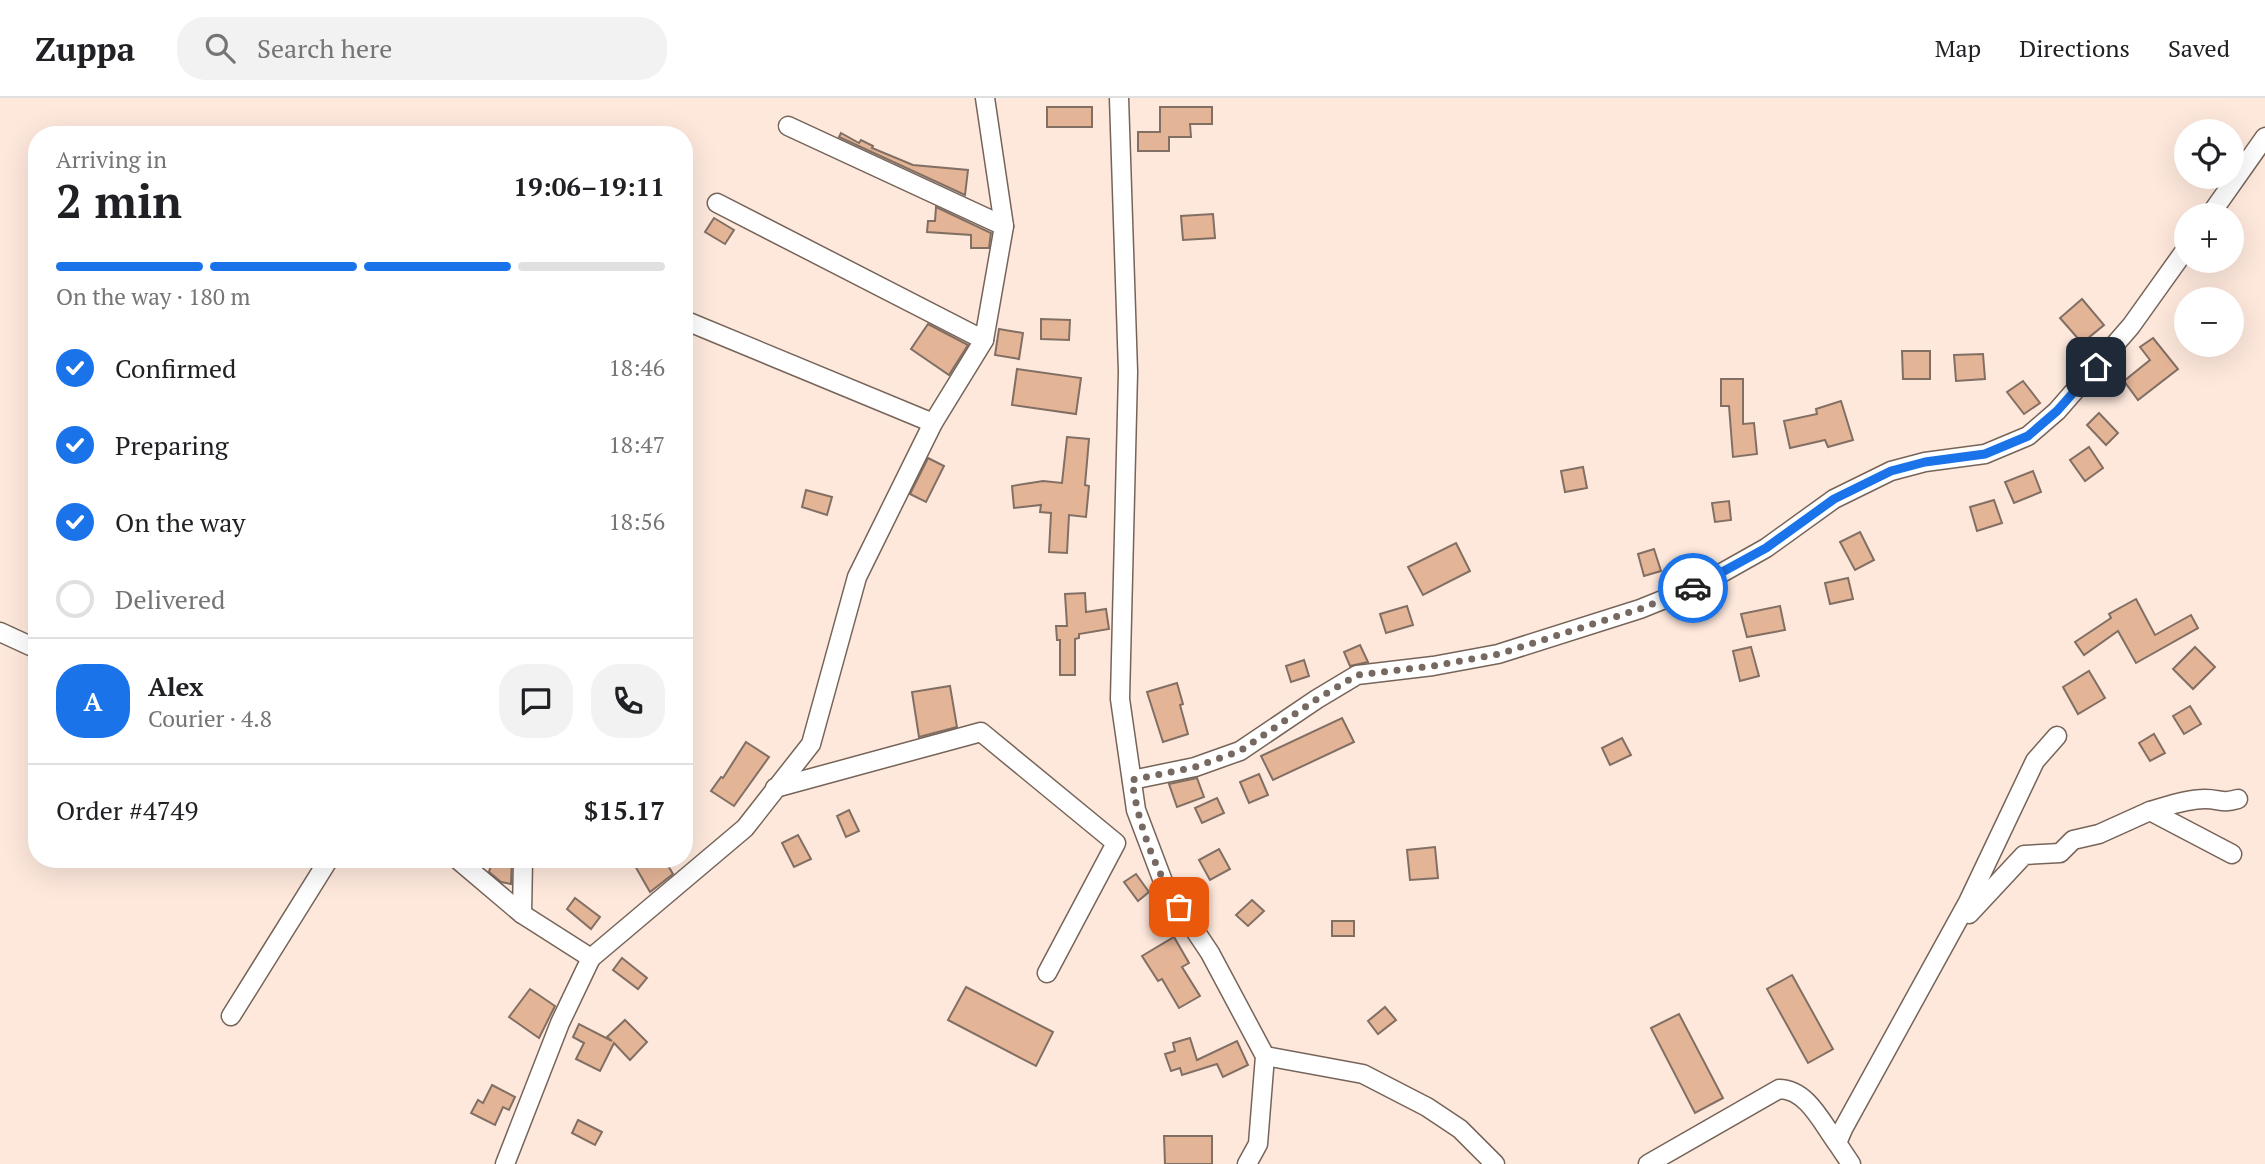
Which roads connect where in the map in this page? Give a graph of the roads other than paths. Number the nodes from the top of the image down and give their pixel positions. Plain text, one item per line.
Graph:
1 (985, 98) edge
2 (1119, 98) edge
3 (788, 126) dead end
4 (2265, 137) edge
5 (717, 203) dead end
6 (2218, 203) edge
7 (1004, 226) junction
8 (2174, 266) edge
9 (693, 324) edge
10 (984, 340) junction
11 (933, 423) junction
12 (0, 632) edge
13 (28, 645) edge
14 (2057, 736) dead end
15 (1132, 780) junction
16 (775, 788) junction
17 (2238, 799) dead end
18 (2150, 811) junction
19 (2232, 854) dead end
20 (323, 868) edge
21 (468, 868) edge
22 (523, 868) edge
23 (522, 914) junction
24 (1948, 938) junction
25 (591, 958) junction
26 (1047, 973) dead end
27 (231, 1016) dead end
28 (1265, 1056) junction
29 (1837, 1143) junction
30 (505, 1164) edge
31 (1247, 1164) edge
32 (1495, 1164) edge
33 (1648, 1164) edge
34 (1850, 1164) edge

1 - 7 street
2 - 15 street
3 - 7 street
4 - 6 street
5 - 10 street
7 - 10 street
8 - 15 street
9 - 11 street
10 - 11 street
11 - 16 street
12 - 13 street
14 - 24 street
15 - 28 street
16 - 25 street
16 - 26 street
17 - 18 street
18 - 19 street
18 - 24 street
20 - 27 street
21 - 23 street
22 - 23 street
23 - 25 street
24 - 29 street
25 - 30 street
28 - 31 street
28 - 32 street
29 - 33 street
29 - 34 street

